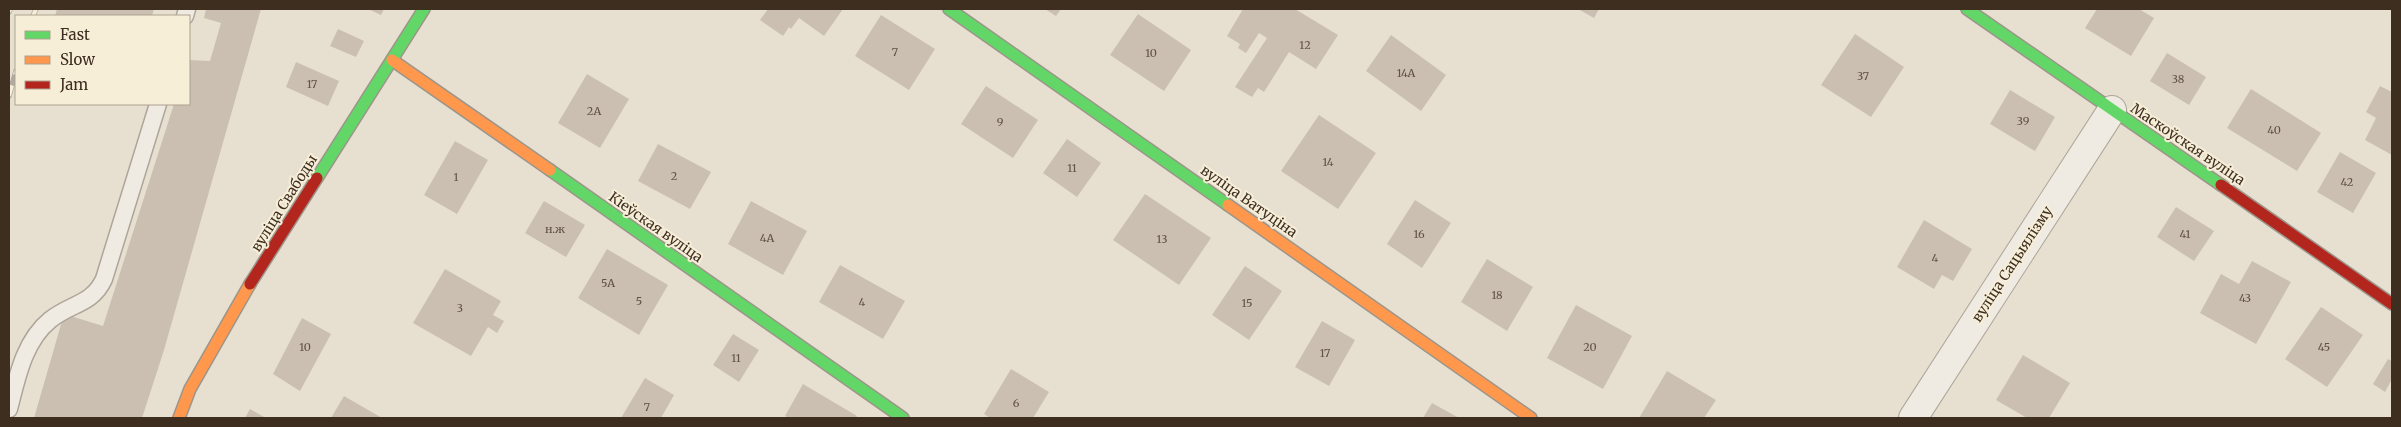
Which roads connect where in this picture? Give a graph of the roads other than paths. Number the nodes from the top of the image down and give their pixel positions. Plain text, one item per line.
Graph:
1 (424, 9) edge
2 (949, 9) edge
3 (1967, 9) edge
4 (392, 60) junction
5 (158, 105) edge
6 (2112, 110) junction
7 (2392, 304) edge
8 (9, 409) edge
9 (179, 418) edge
10 (904, 418) edge
11 (1531, 418) edge
12 (1912, 418) edge

1 - 4 street, вуліца Свабоды
2 - 11 street, вуліца Ватуціна
3 - 6 street, Маскоўская вуліца
4 - 9 street, вуліца Свабоды
4 - 10 street, Кіеўская вуліца
5 - 8 lane
6 - 7 street, Маскоўская вуліца
6 - 12 street, вуліца Сацыялізму

